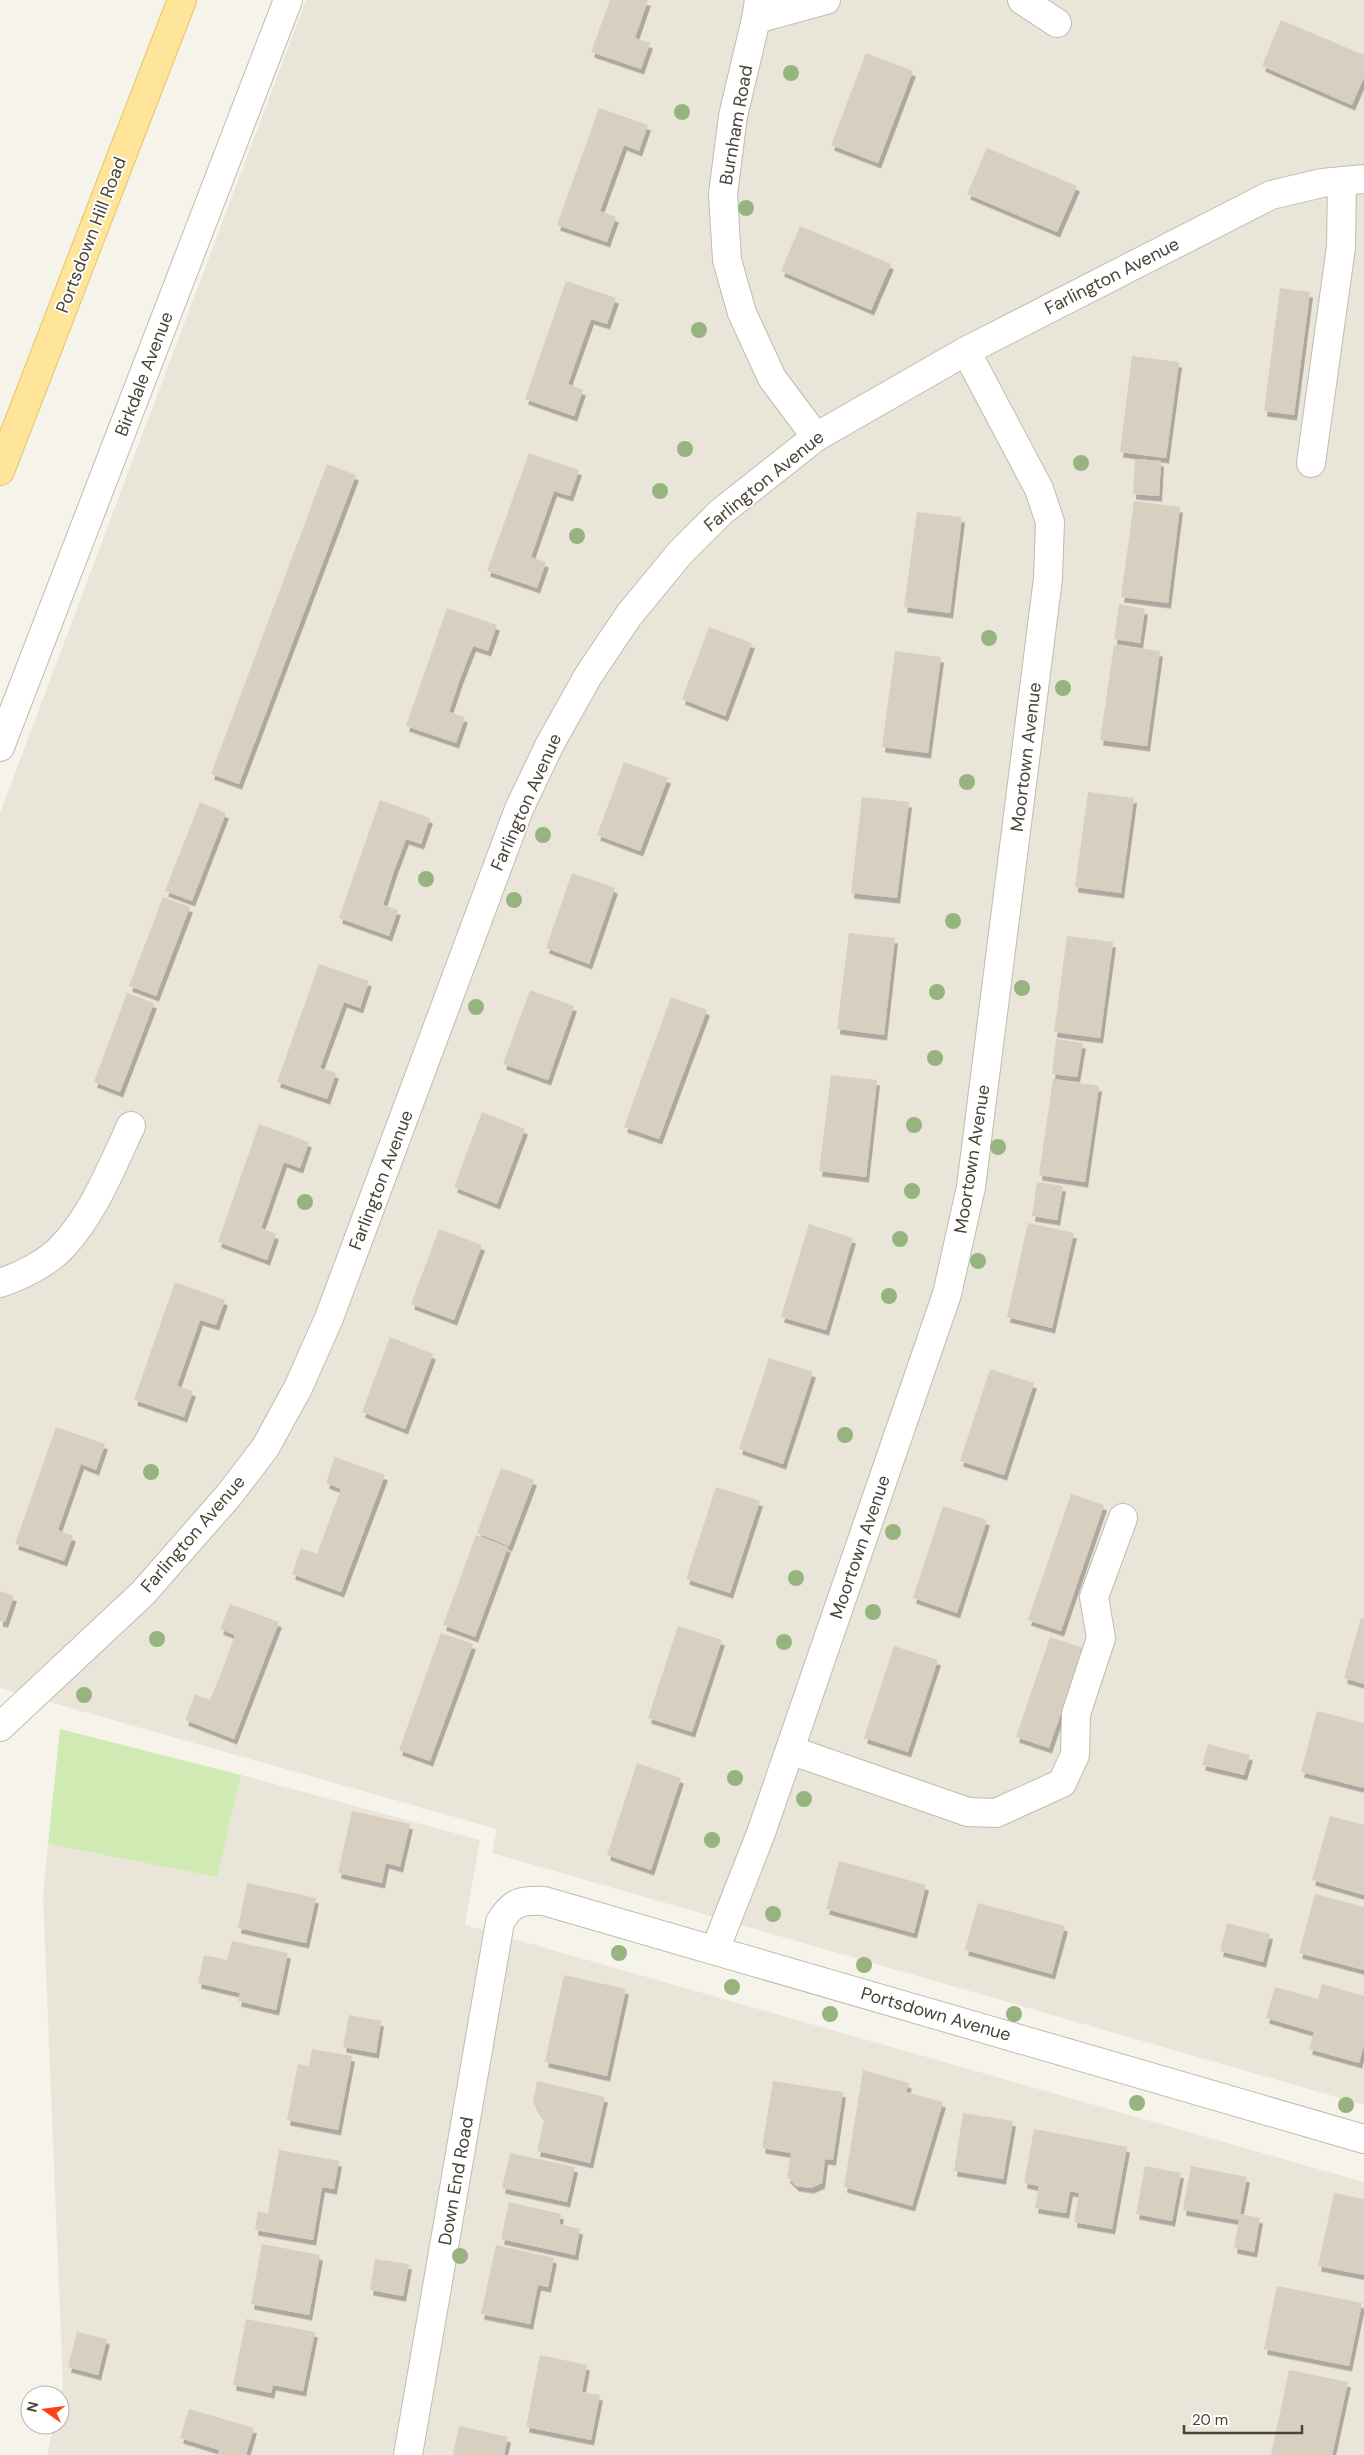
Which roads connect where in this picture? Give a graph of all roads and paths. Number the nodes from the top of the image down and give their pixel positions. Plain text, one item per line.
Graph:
1 (182, 0) edge
2 (288, 0) edge
3 (826, 0) edge
4 (1022, 0) edge
5 (758, 10) edge
6 (1057, 23) dead end
7 (1353, 180) edge
8 (966, 350) junction
9 (816, 437) junction
10 (1311, 463) dead end
11 (0, 471) edge
12 (0, 747) edge
13 (131, 1126) dead end
14 (0, 1283) edge
15 (1123, 1518) dead end
16 (0, 1727) edge
17 (790, 1750) junction
18 (508, 1908) joint
19 (715, 1950) junction
20 (1364, 2139) edge
21 (408, 2455) edge

1 - 11 main road, Portsdown Hill Road
2 - 12 street, Birkdale Avenue
3 - 5 street
4 - 6 street
5 - 9 street, Burnham Road
7 - 8 street, Farlington Avenue
7 - 10 street
8 - 9 street, Farlington Avenue
8 - 17 street, Moortown Avenue
9 - 16 street, Farlington Avenue
13 - 14 street
15 - 17 street
17 - 19 street, Moortown Avenue
18 - 19 street, Portsdown Avenue
18 - 21 street, Down End Road
19 - 20 street, Portsdown Avenue

